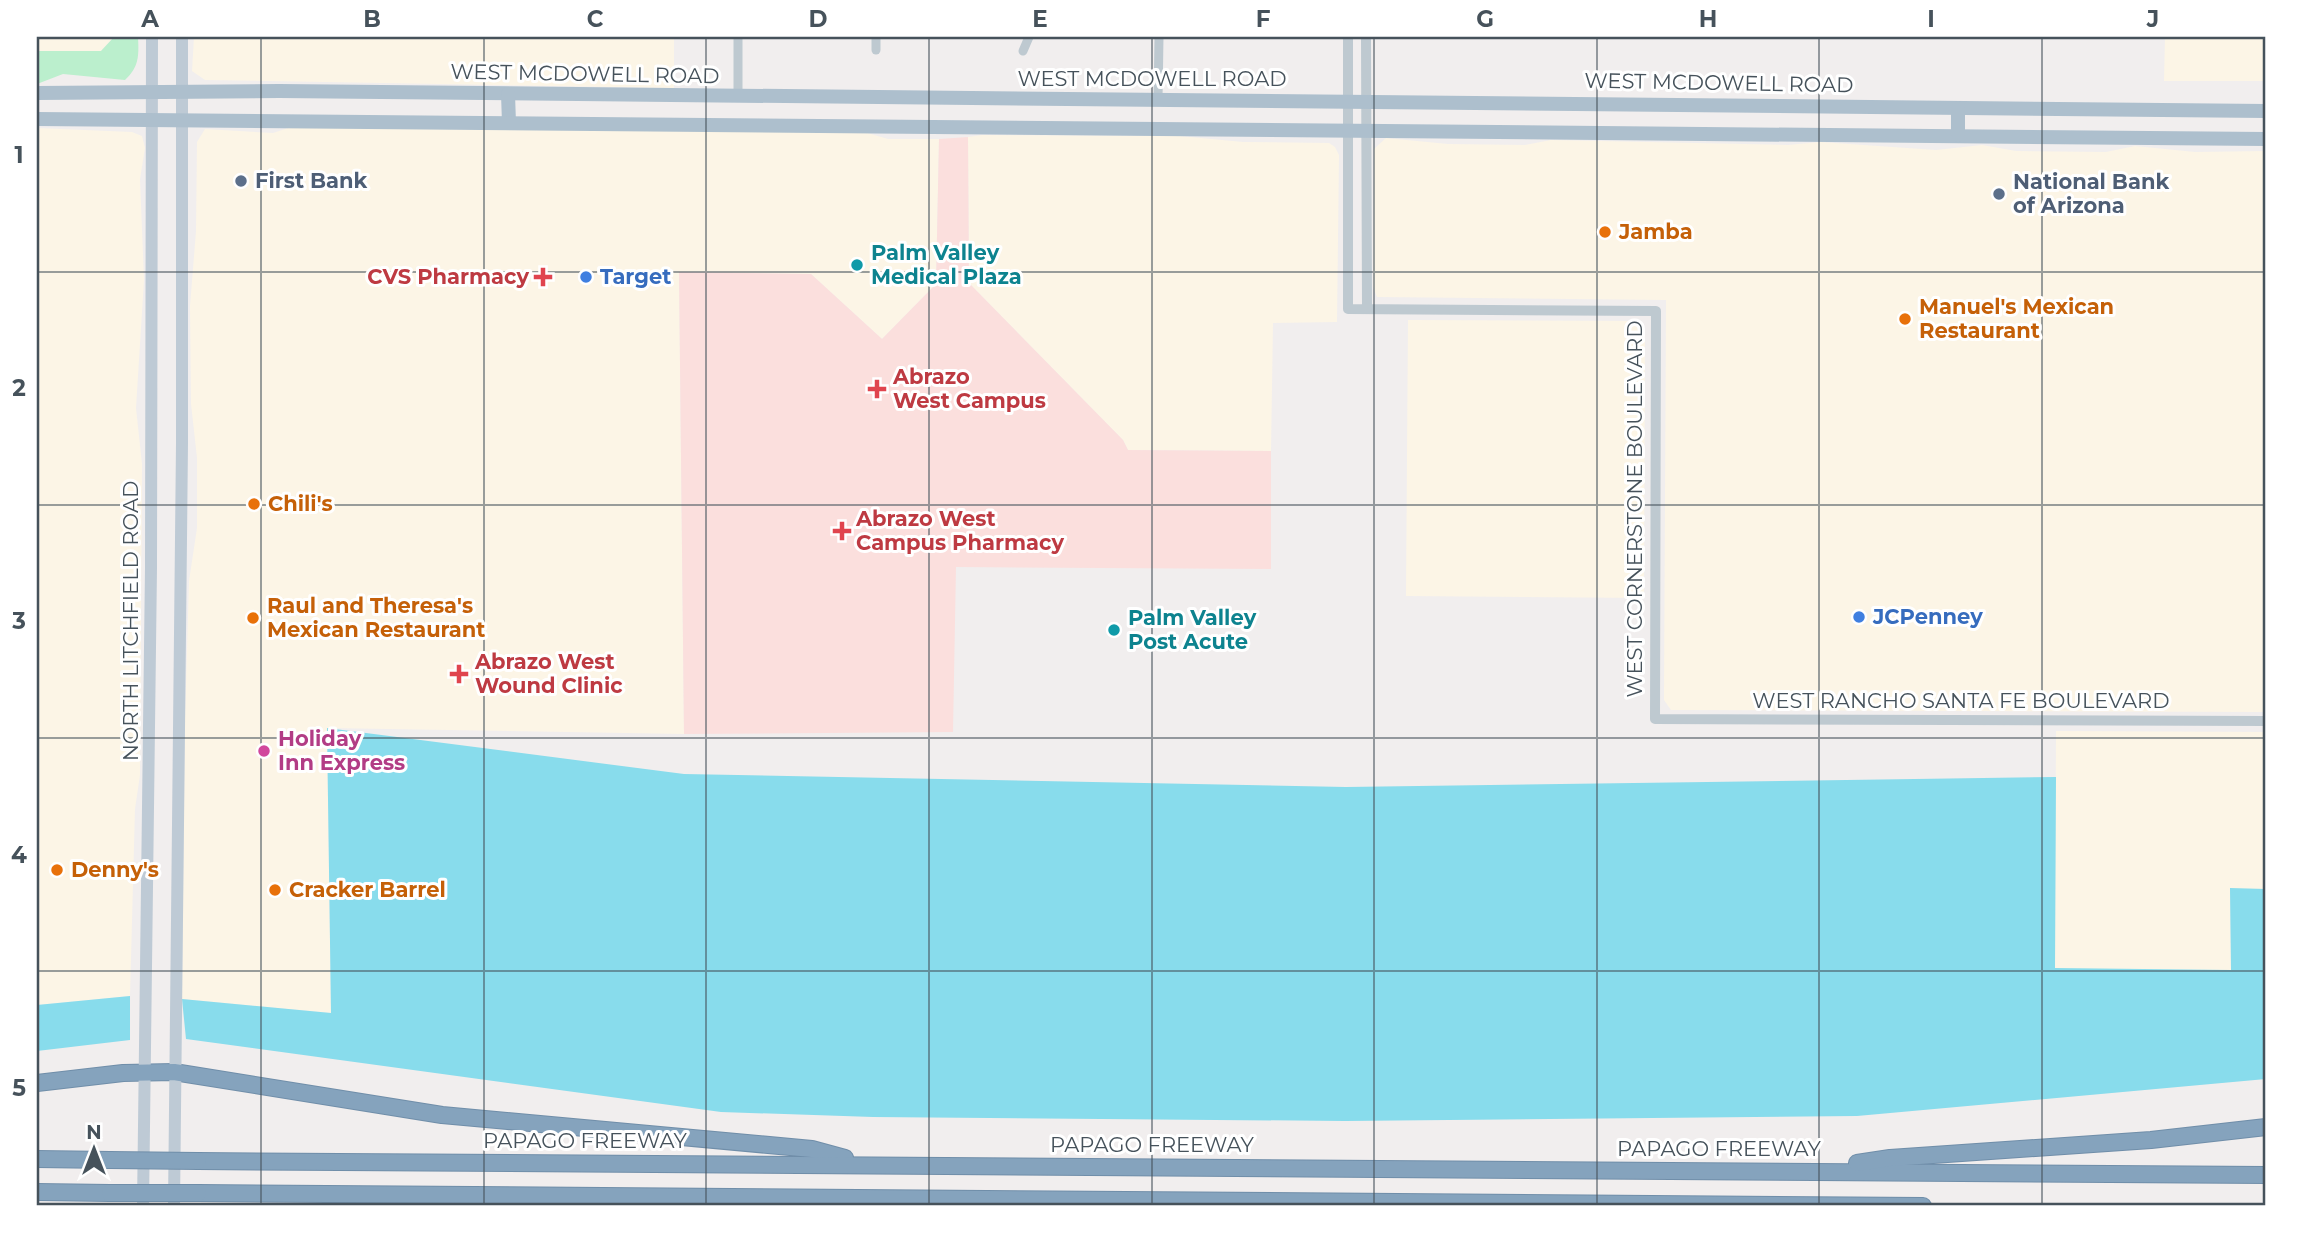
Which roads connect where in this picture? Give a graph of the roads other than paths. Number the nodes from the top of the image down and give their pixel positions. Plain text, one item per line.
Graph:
1 (152, 37) edge
2 (182, 37) edge
3 (738, 37) edge
4 (876, 37) edge
5 (1029, 37) edge
6 (1159, 37) edge
7 (1348, 37) edge
8 (1366, 37) edge
9 (876, 50) dead end
10 (1023, 51) dead end
11 (182, 91) junction
12 (152, 92) junction
13 (37, 93) edge
14 (508, 94) junction
15 (737, 97) junction
16 (1158, 100) junction
17 (1348, 101) junction
18 (1366, 101) junction
19 (1958, 108) junction
20 (2266, 111) edge
21 (37, 119) edge
22 (152, 120) junction
23 (183, 120) junction
24 (509, 123) junction
25 (1347, 129) junction
26 (1368, 129) junction
27 (1958, 135) junction
28 (2266, 139) edge
29 (1367, 309) junction
30 (1655, 719) joint
31 (2266, 721) edge
32 (144, 1072) junction
33 (174, 1072) junction
34 (37, 1083) edge
35 (2266, 1127) edge
36 (37, 1159) edge
37 (867, 1164) junction
38 (1817, 1171) junction
39 (2266, 1175) edge
40 (37, 1192) edge
41 (143, 1206) edge
42 (174, 1206) edge
43 (1923, 1206) edge

1 - 12 main road, NORTH LITCHFIELD ROAD
2 - 11 main road
3 - 15 street
4 - 9 street
5 - 10 street
6 - 16 street
7 - 17 street
8 - 18 street
11 - 12 main road, WEST MCDOWELL ROAD
11 - 14 main road, WEST MCDOWELL ROAD
11 - 23 main road
12 - 13 main road, WEST MCDOWELL ROAD
12 - 22 main road, NORTH LITCHFIELD ROAD
14 - 15 main road, WEST MCDOWELL ROAD
14 - 24 main road
15 - 16 main road, WEST MCDOWELL ROAD
16 - 17 main road, WEST MCDOWELL ROAD
17 - 18 main road, WEST MCDOWELL ROAD
17 - 25 street
18 - 19 main road, WEST MCDOWELL ROAD
18 - 26 street
19 - 20 main road, WEST MCDOWELL ROAD
19 - 27 main road
21 - 22 main road
22 - 23 main road
22 - 32 main road, NORTH LITCHFIELD ROAD
23 - 24 main road
23 - 33 main road
24 - 25 main road
25 - 26 main road
25 - 29 street, WEST CORNERSTONE BOULEVARD
26 - 27 main road
26 - 29 street
27 - 28 main road
29 - 30 street, WEST CORNERSTONE BOULEVARD
30 - 31 street, WEST RANCHO SANTA FE BOULEVARD
32 - 33 highway
32 - 34 highway
32 - 41 main road, NORTH LITCHFIELD ROAD
33 - 37 highway
33 - 42 main road
35 - 38 highway
36 - 37 highway, PAPAGO FREEWAY, bridge
37 - 38 highway, PAPAGO FREEWAY
38 - 39 highway, PAPAGO FREEWAY
40 - 43 highway, bridge

